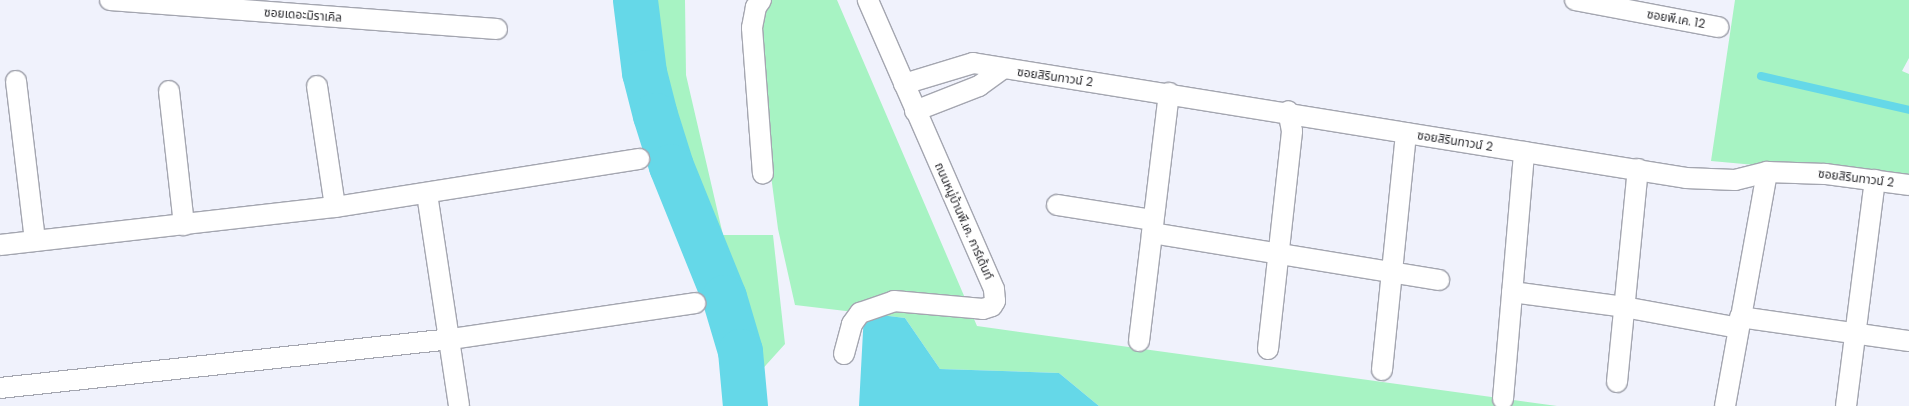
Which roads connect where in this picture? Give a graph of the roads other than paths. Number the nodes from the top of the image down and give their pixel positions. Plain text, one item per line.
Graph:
1 (110, 0) edge
2 (761, 0) edge
3 (868, 0) edge
4 (1575, 0) edge
5 (136, 1) edge
6 (1635, 6) edge
7 (1718, 27) dead end
8 (497, 30) dead end
9 (1002, 69) junction
10 (16, 81) dead end
11 (904, 84) junction
12 (317, 86) dead end
13 (169, 92) dead end
14 (1169, 93) junction
15 (915, 111) junction
16 (1288, 111) junction
17 (1406, 132) junction
18 (1524, 152) junction
19 (638, 159) dead end
20 (1638, 169) junction
21 (1767, 172) junction
22 (763, 174) dead end
23 (1875, 180) junction
24 (1909, 185) edge
25 (427, 194) junction
26 (1057, 205) dead end
27 (335, 207) junction
28 (184, 225) junction
29 (1153, 227) junction
30 (35, 241) junction
31 (0, 245) edge
32 (1278, 256) junction
33 (1392, 273) junction
34 (1439, 280) dead end
35 (1512, 292) junction
36 (695, 303) dead end
37 (1624, 307) junction
38 (1739, 322) junction
39 (1855, 335) junction
40 (452, 339) junction
41 (1139, 341) dead end
42 (1909, 341) edge
43 (1268, 349) dead end
44 (844, 354) dead end
45 (1382, 370) dead end
46 (1617, 382) dead end
47 (0, 388) edge
48 (1503, 398) dead end
49 (460, 406) edge
50 (1725, 406) edge
51 (1846, 406) edge

1 - 5 street, ซอยเดอะมิราเคิล
2 - 22 street
3 - 11 street, ถนนหมู่บ้านพี.เค. การ์เด้นท์
4 - 6 street, ซอยพี.เค. 12
5 - 8 street, ซอยเดอะมิราเคิล
6 - 7 street, ซอยพี.เค. 12
9 - 11 street, ซอยสิรินทาวน์ 2
9 - 14 street, ซอยสิรินทาวน์ 2
9 - 15 street, ซอยสิรินทาวน์ 2
10 - 30 street
11 - 15 street, ถนนหมู่บ้านพี.เค. การ์เด้นท์
12 - 27 street
13 - 28 street
14 - 16 street, ซอยสิรินทาวน์ 2
14 - 29 street
15 - 44 street, ถนนหมู่บ้านพี.เค. การ์เด้นท์
16 - 17 street, ซอยสิรินทาวน์ 2
16 - 32 street
17 - 18 street, ซอยสิรินทาวน์ 2
17 - 33 street
18 - 20 street, ซอยสิรินทาวน์ 2
18 - 35 street
19 - 25 street
20 - 21 street, ซอยสิรินทาวน์ 2
20 - 37 street
21 - 23 street, ซอยสิรินทาวน์ 2
21 - 38 street
23 - 24 street, ซอยสิรินทาวน์ 2
23 - 39 street
25 - 27 street
25 - 40 street
26 - 29 street
27 - 28 street
28 - 30 street
29 - 32 street
29 - 41 street
30 - 31 street
32 - 33 street
32 - 43 street
33 - 34 street
33 - 45 street
35 - 37 street
35 - 48 street
36 - 40 street
37 - 38 street
37 - 46 street
38 - 39 street
38 - 50 street
39 - 42 street
39 - 51 street
40 - 47 street
40 - 49 street

